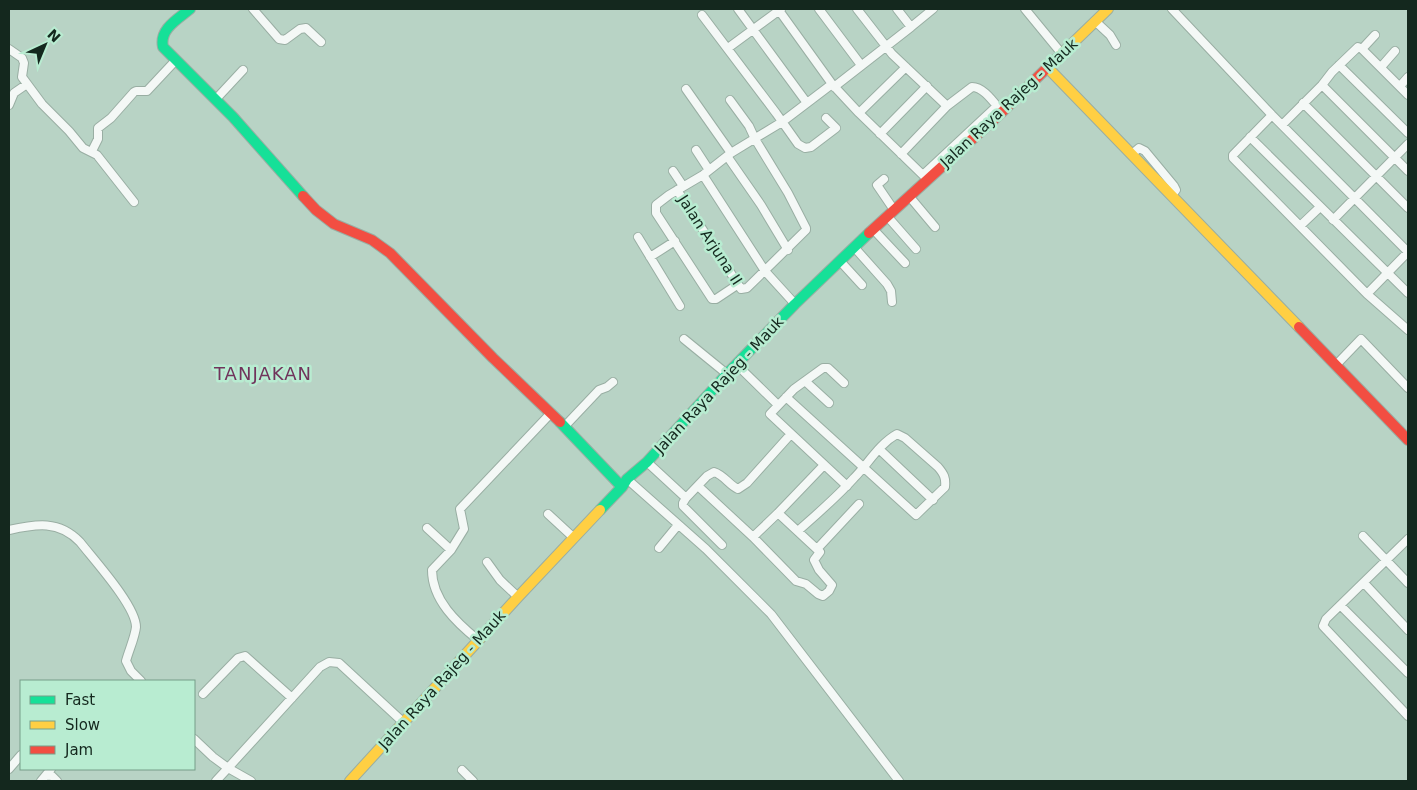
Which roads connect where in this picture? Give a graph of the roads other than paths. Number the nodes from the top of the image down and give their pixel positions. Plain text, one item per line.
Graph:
1 (190, 9) edge
2 (253, 9) edge
3 (738, 9) edge
4 (779, 9) edge
5 (819, 9) edge
6 (858, 9) edge
7 (897, 9) edge
8 (933, 9) edge
9 (1025, 9) edge
10 (1108, 9) edge
11 (1172, 9) edge
12 (702, 15) dead end
13 (1095, 21) junction
14 (912, 28) junction
15 (754, 29) junction
16 (1375, 35) dead end
17 (320, 42) dead end
18 (885, 46) junction
19 (1116, 46) dead end
20 (728, 48) junction
21 (9, 49) edge
22 (1362, 49) junction
23 (1395, 51) dead end
24 (1062, 54) junction
25 (176, 60) junction
26 (861, 65) junction
27 (1339, 66) junction
28 (906, 67) junction
29 (1381, 67) junction
30 (1048, 68) junction
31 (243, 70) dead end
32 (1408, 78) edge
33 (27, 84) junction
34 (833, 85) junction
35 (1322, 85) junction
36 (927, 86) junction
37 (1400, 86) junction
38 (686, 89) dead end
39 (1408, 95) edge
40 (216, 99) junction
41 (730, 100) dead end
42 (807, 103) junction
43 (1303, 103) junction
44 (9, 105) edge
45 (947, 106) junction
46 (999, 109) junction
47 (859, 113) junction
48 (1272, 115) junction
49 (826, 118) dead end
50 (782, 122) junction
51 (1282, 125) junction
52 (1408, 133) edge
53 (880, 134) junction
54 (1250, 137) junction
55 (755, 139) junction
56 (1408, 144) edge
57 (696, 150) dead end
58 (92, 152) junction
59 (729, 154) junction
60 (901, 154) junction
61 (1395, 158) junction
62 (673, 171) dead end
63 (1408, 171) edge
64 (706, 173) junction
65 (926, 177) junction
66 (1377, 177) junction
67 (884, 178) dead end
68 (680, 188) junction
69 (909, 196) junction
70 (1355, 199) junction
71 (134, 202) dead end
72 (1320, 207) junction
73 (1408, 208) edge
74 (890, 213) junction
75 (1333, 220) junction
76 (1300, 226) junction
77 (935, 227) dead end
78 (873, 229) junction
79 (638, 238) dead end
80 (675, 242) junction
81 (854, 247) junction
82 (916, 249) dead end
83 (788, 250) junction
84 (1408, 252) edge
85 (650, 256) junction
86 (840, 261) junction
87 (905, 263) dead end
88 (765, 271) junction
89 (1387, 273) junction
90 (862, 285) dead end
91 (740, 287) junction
92 (1408, 293) edge
93 (1366, 294) junction
94 (892, 302) dead end
95 (795, 304) junction
96 (680, 306) dead end
97 (1408, 330) edge
98 (684, 338) dead end
99 (736, 364) junction
100 (1336, 365) junction
101 (727, 374) junction
102 (805, 381) junction
103 (613, 382) dead end
104 (844, 383) dead end
105 (1408, 388) edge
106 (786, 397) junction
107 (829, 403) dead end
108 (778, 405) junction
109 (551, 413) junction
110 (564, 427) junction
111 (790, 435) junction
112 (1408, 440) edge
113 (878, 449) junction
114 (647, 462) junction
115 (824, 465) junction
116 (864, 467) junction
117 (625, 483) junction
118 (698, 486) junction
119 (847, 486) junction
120 (686, 498) junction
121 (933, 500) junction
122 (859, 504) dead end
123 (778, 513) junction
124 (548, 514) dead end
125 (678, 526) junction
126 (427, 528) dead end
127 (9, 530) edge
128 (798, 532) junction
129 (1363, 536) dead end
130 (754, 537) junction
131 (574, 538) junction
132 (1408, 539) edge
133 (722, 545) dead end
134 (659, 548) dead end
135 (817, 549) junction
136 (451, 550) junction
137 (1386, 560) junction
138 (487, 562) dead end
139 (1364, 583) junction
140 (1408, 583) edge
141 (518, 598) junction
142 (1341, 606) junction
143 (1408, 630) edge
144 (478, 640) junction
145 (1408, 673) edge
146 (140, 680) edge
147 (203, 694) dead end
148 (292, 698) junction
149 (1408, 716) edge
150 (404, 723) junction
151 (195, 740) edge
152 (20, 757) edge
153 (228, 768) junction
154 (9, 769) edge
155 (462, 770) dead end
156 (47, 777) edge
157 (57, 781) edge
158 (216, 781) edge
159 (251, 781) edge
160 (350, 781) edge
161 (473, 781) edge
162 (899, 781) edge

1 - 25 street
2 - 17 street
3 - 15 street
4 - 15 street
4 - 34 street
5 - 26 street
6 - 18 street
7 - 14 street
8 - 14 street
9 - 24 street
10 - 13 street, Jalan Raya Rajeg - Mauk
11 - 48 street
12 - 20 street
13 - 19 street
13 - 24 street, Jalan Raya Rajeg - Mauk
14 - 18 street
15 - 20 street
15 - 42 street
16 - 22 street
18 - 26 street
18 - 28 street
20 - 50 street
21 - 33 street
22 - 27 street
22 - 29 street
23 - 29 street
24 - 30 street, Jalan Raya Rajeg - Mauk
25 - 40 street
25 - 58 street
26 - 34 street
27 - 35 street
27 - 52 street
28 - 36 street
28 - 47 street
29 - 37 street
30 - 46 street, Jalan Raya Rajeg - Mauk
30 - 100 street
31 - 40 street
32 - 37 street
33 - 44 street
33 - 58 street
34 - 42 street
34 - 47 street
35 - 43 street
35 - 61 street
36 - 45 street
36 - 53 street
37 - 39 street
38 - 59 street
40 - 109 street
41 - 55 street
42 - 50 street
43 - 51 street
43 - 66 street
45 - 46 street
45 - 60 street
46 - 65 street, Jalan Raya Rajeg - Mauk
47 - 53 street
48 - 51 street
48 - 54 street
49 - 50 street
50 - 55 street
51 - 70 street
53 - 60 street
54 - 72 street
54 - 76 street
55 - 59 street
55 - 83 street
56 - 61 street
57 - 64 street
58 - 71 street
59 - 64 street
59 - 83 street
60 - 65 street
61 - 63 street
61 - 66 street
62 - 68 street, Jalan Arjuna II
64 - 68 street
64 - 88 street
65 - 69 street, Jalan Raya Rajeg - Mauk
66 - 70 street
66 - 73 street
67 - 74 street
68 - 80 street
68 - 91 street, Jalan Arjuna II
69 - 74 street, Jalan Raya Rajeg - Mauk
69 - 77 street
70 - 75 street
70 - 84 street
72 - 75 street
72 - 76 street
74 - 78 street, Jalan Raya Rajeg - Mauk
74 - 82 street
75 - 89 street
76 - 93 street
78 - 81 street, Jalan Raya Rajeg - Mauk
78 - 87 street
79 - 85 street
80 - 85 street
80 - 91 street
81 - 86 street, Jalan Raya Rajeg - Mauk
81 - 94 street
83 - 88 street
84 - 89 street
85 - 96 street
86 - 90 street
86 - 95 street, Jalan Raya Rajeg - Mauk
88 - 91 street
88 - 95 street
89 - 92 street
89 - 93 street
93 - 97 street
95 - 99 street, Jalan Raya Rajeg - Mauk
98 - 101 street
99 - 101 street, Jalan Raya Rajeg - Mauk
99 - 108 street
100 - 105 street
100 - 112 street
101 - 114 street, Jalan Raya Rajeg - Mauk
102 - 104 street
102 - 106 street
102 - 107 street
103 - 110 street
106 - 108 street
106 - 116 street
108 - 111 street
109 - 110 street
109 - 136 street
110 - 117 street
111 - 115 street
111 - 118 street
113 - 116 street
113 - 121 street
113 - 121 street
114 - 117 street, Jalan Raya Rajeg - Mauk
114 - 120 street
115 - 119 street
115 - 123 street
116 - 119 street
116 - 121 street
117 - 125 street
117 - 131 street, Jalan Raya Rajeg - Mauk
118 - 120 street
118 - 130 street
119 - 128 street
120 - 133 street
122 - 135 street
123 - 128 street
123 - 130 street
124 - 131 street
125 - 134 street
125 - 162 street
126 - 136 street
127 - 146 street
128 - 135 street
129 - 137 street
130 - 135 street
131 - 141 street, Jalan Raya Rajeg - Mauk
132 - 137 street
136 - 144 street
137 - 139 street
137 - 140 street
138 - 141 street
139 - 142 street
139 - 143 street
141 - 144 street, Jalan Raya Rajeg - Mauk
142 - 145 street
142 - 149 street
144 - 150 street, Jalan Raya Rajeg - Mauk
147 - 148 street
148 - 150 street
148 - 153 street
150 - 160 street, Jalan Raya Rajeg - Mauk
151 - 153 street
152 - 154 street
153 - 158 street
153 - 159 street
155 - 161 street
156 - 157 street

